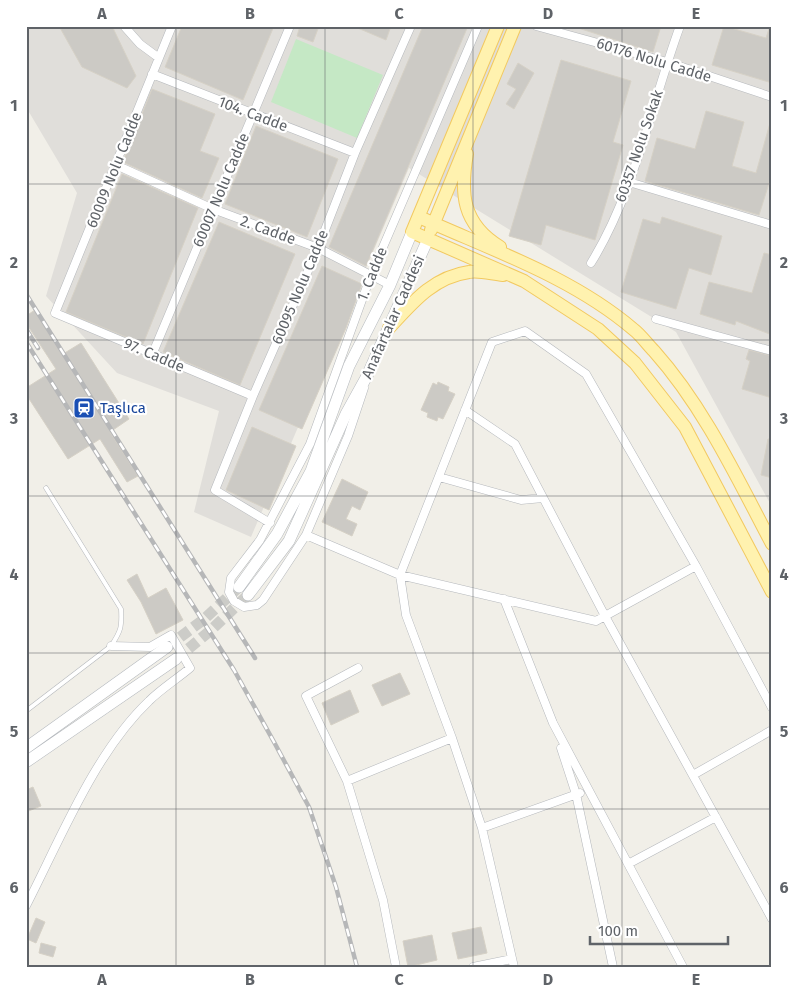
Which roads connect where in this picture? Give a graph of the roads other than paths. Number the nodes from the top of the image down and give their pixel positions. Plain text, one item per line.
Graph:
1 (124, 26) edge
2 (172, 26) edge
3 (290, 26) edge
4 (411, 26) edge
5 (478, 26) edge
6 (498, 26) edge
7 (515, 26) edge
8 (536, 26) edge
9 (680, 26) edge
10 (158, 58) junction
11 (667, 62) junction
12 (152, 74) junction
13 (772, 97) edge
14 (253, 115) junction
15 (471, 131) junction
16 (355, 153) junction
17 (116, 165) junction
18 (629, 182) junction
19 (213, 209) junction
20 (419, 217) junction
21 (434, 224) junction
22 (772, 225) edge
23 (412, 232) junction
24 (428, 239) junction
25 (318, 248) junction
26 (522, 262) junction
27 (591, 263) dead end
28 (371, 275) junction
29 (513, 276) junction
30 (390, 286) junction
31 (55, 313) joint
32 (656, 319) dead end
33 (389, 328) junction
34 (772, 351) edge
35 (152, 354) junction
36 (367, 376) junction
37 (253, 396) junction
38 (466, 410) junction
39 (439, 477) junction
40 (46, 488) dead end
41 (544, 498) junction
42 (270, 523) junction
43 (306, 535) junction
44 (772, 544) edge
45 (696, 566) junction
46 (400, 575) junction
47 (772, 592) edge
48 (504, 599) junction
49 (605, 616) junction
50 (111, 646) junction
51 (166, 647) tunnel mouth
52 (176, 660) tunnel mouth
53 (358, 668) dead end
54 (772, 708) edge
55 (26, 711) edge
56 (552, 723) junction
57 (772, 730) edge
58 (452, 738) junction
59 (26, 748) edge
60 (26, 762) edge
61 (693, 775) junction
62 (347, 781) junction
63 (587, 790) junction
64 (576, 794) junction
65 (716, 817) junction
66 (482, 828) junction
67 (628, 864) junction
68 (26, 906) edge
69 (772, 919) edge
70 (513, 963) edge
71 (396, 967) edge
72 (473, 967) edge
73 (613, 967) edge
74 (683, 967) edge

1 - 10 street
2 - 10 street, 60009 Nolu Cadde
3 - 14 street, 60007 Nolu Cadde
4 - 16 street, 60095 Nolu Cadde
5 - 28 street, 1. Cadde
6 - 20 main road, Anafartalar Caddesi
7 - 15 main road, Anafartalar Caddesi
8 - 11 street, 60176 Nolu Cadde
9 - 11 street, 60357 Nolu Sokak
10 - 12 street, 60009 Nolu Cadde
11 - 13 street, 60176 Nolu Cadde
11 - 18 street, 60357 Nolu Sokak
12 - 14 street, 104. Cadde
12 - 17 street, 60009 Nolu Cadde
14 - 16 street, 104. Cadde
14 - 19 street, 60007 Nolu Cadde
15 - 21 main road, Anafartalar Caddesi
15 - 26 main road
16 - 25 street, 60095 Nolu Cadde
17 - 19 street, 2. Cadde
17 - 31 street, 60009 Nolu Cadde
18 - 22 street
18 - 27 street, 60357 Nolu Sokak
19 - 25 street, 2. Cadde
19 - 35 street, 60007 Nolu Cadde
20 - 21 main road
20 - 23 main road, Anafartalar Caddesi
21 - 24 main road, Anafartalar Caddesi
21 - 26 main road
23 - 24 main road
23 - 30 main road, Anafartalar Caddesi
24 - 29 main road
24 - 33 main road, Anafartalar Caddesi
25 - 28 street, 2. Cadde
25 - 37 street, 60095 Nolu Cadde
26 - 44 main road
28 - 30 street, 2. Cadde
28 - 42 street, 1. Cadde
29 - 33 main road
29 - 47 main road
30 - 36 main road, Anafartalar Caddesi
31 - 35 street, 97. Cadde
32 - 34 street
33 - 36 main road, Anafartalar Caddesi
35 - 37 street, 97. Cadde
36 - 43 street
37 - 42 street, 60095 Nolu Cadde
38 - 39 street
38 - 41 street
38 - 45 street
39 - 41 street
39 - 46 street
40 - 50 lane
41 - 49 street
42 - 43 street, 1. Cadde
43 - 46 street
45 - 49 street
45 - 54 street
46 - 48 street
46 - 58 street
48 - 49 street
48 - 56 street
49 - 61 street
50 - 55 lane
50 - 68 street
51 - 59 main road
52 - 60 main road
53 - 62 street
56 - 63 street
56 - 64 street
57 - 61 street
58 - 62 street
58 - 66 street
61 - 65 street
62 - 71 street
63 - 64 street
63 - 67 street
64 - 66 street
64 - 73 street
65 - 67 street
65 - 69 street
66 - 70 street
67 - 74 street
70 - 72 street

